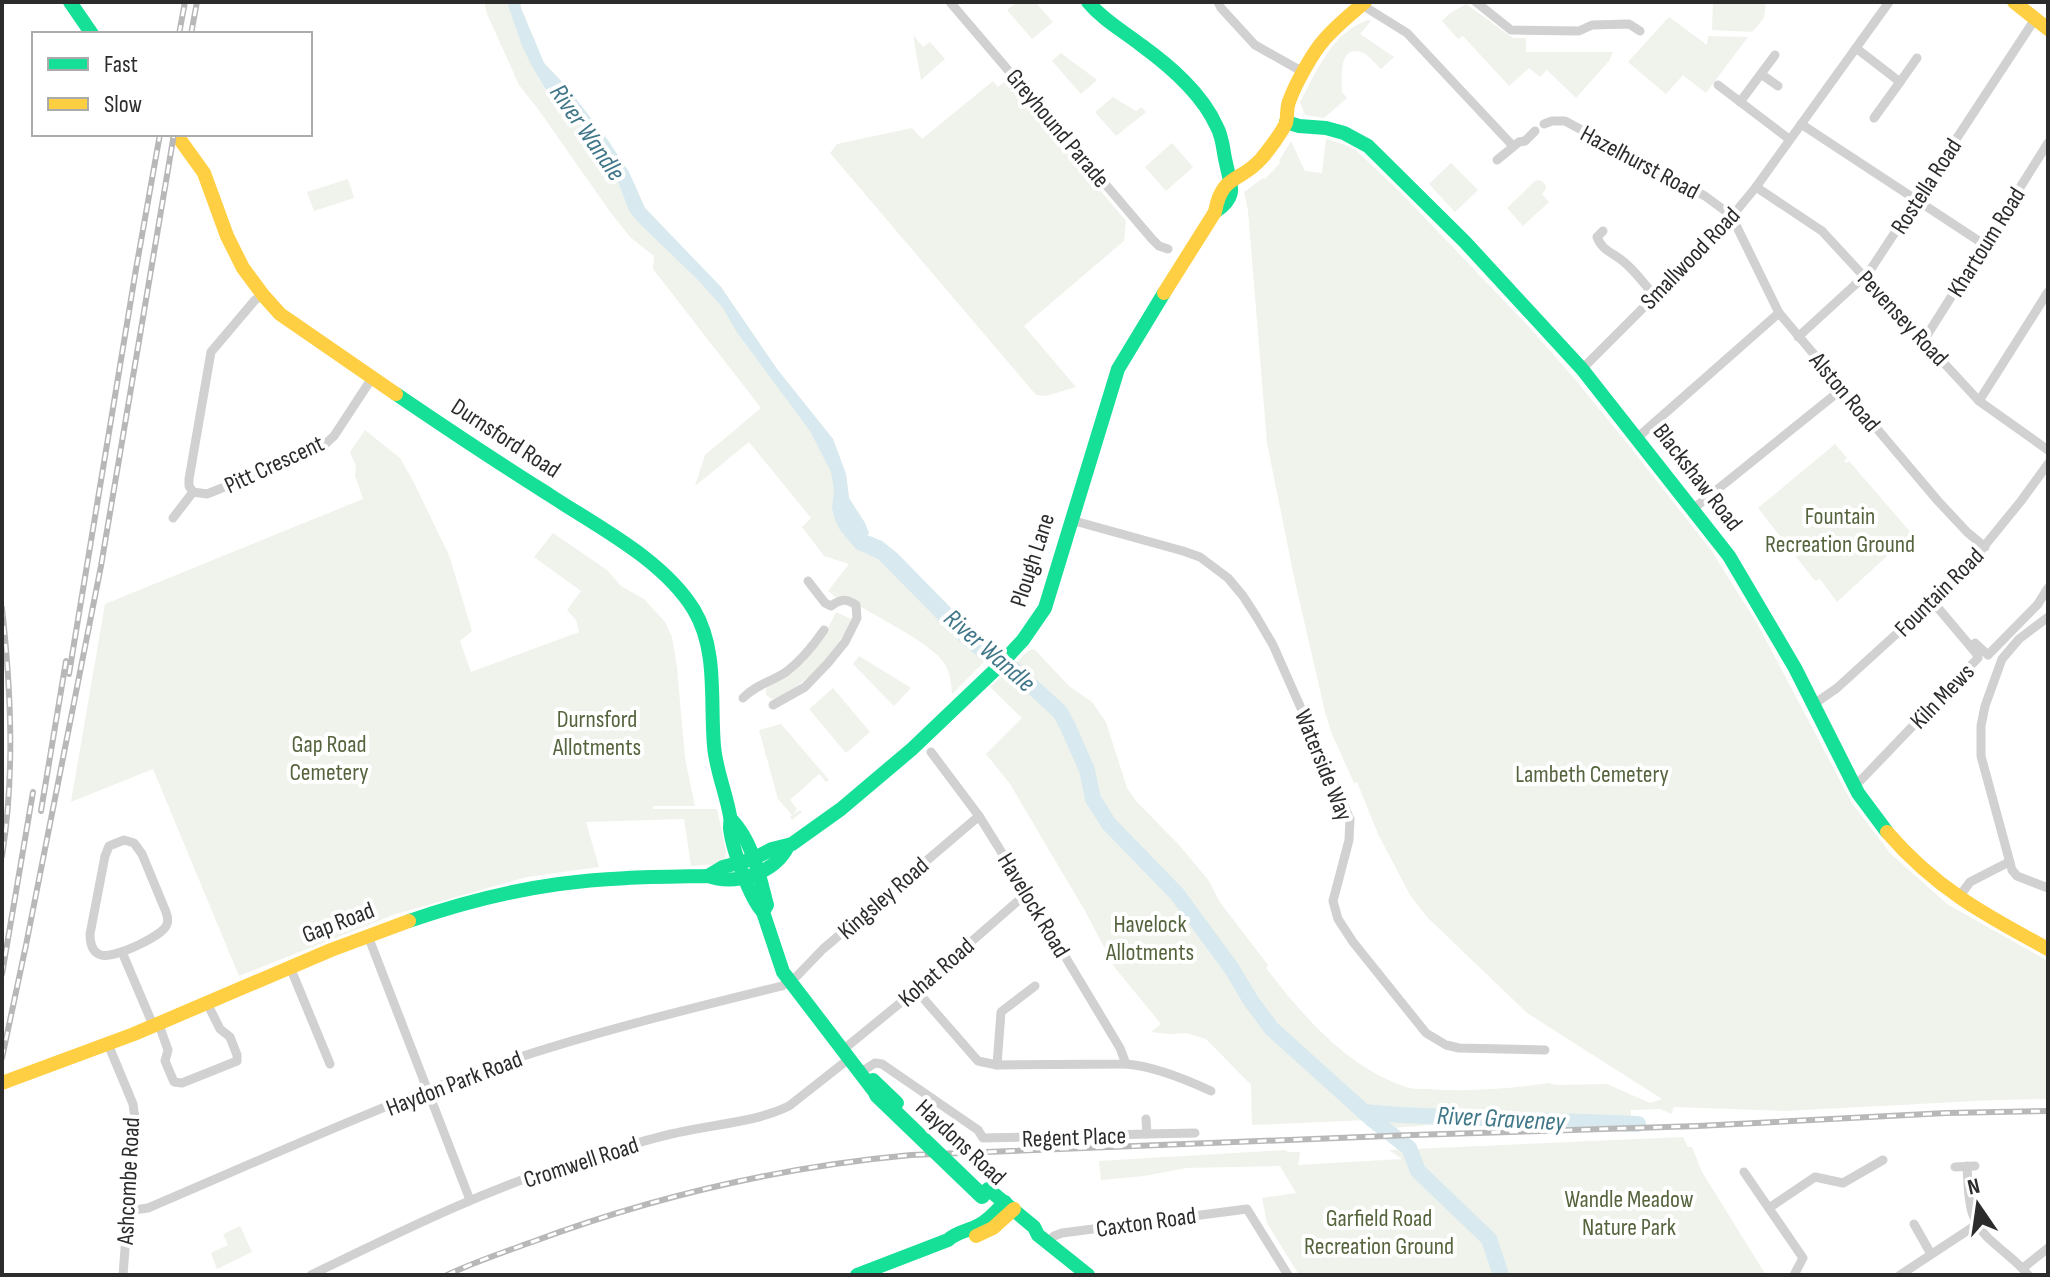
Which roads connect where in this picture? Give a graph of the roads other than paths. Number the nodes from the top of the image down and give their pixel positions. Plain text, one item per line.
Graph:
1 (70, 2) edge
2 (950, 2) edge
3 (1088, 2) edge
4 (1218, 2) edge
5 (1476, 2) edge
6 (1889, 2) edge
7 (1363, 3) edge
8 (2016, 3) edge
9 (2042, 24) edge
10 (88, 28) edge
11 (1640, 31) dead end
12 (1856, 48) junction
13 (1775, 55) dead end
14 (1917, 58) dead end
15 (1303, 72) junction
16 (1761, 74) junction
17 (1900, 82) junction
18 (1718, 85) dead end
19 (1778, 86) dead end
20 (1740, 102) junction
21 (1874, 118) dead end
22 (1286, 122) junction
23 (1801, 124) junction
24 (177, 136) edge
25 (1789, 139) junction
26 (2048, 143) edge
27 (1513, 146) junction
28 (1497, 160) dead end
29 (1232, 179) junction
30 (1756, 187) junction
31 (1917, 200) junction
32 (1732, 217) junction
33 (1603, 231) dead end
34 (1985, 245) junction
35 (1168, 249) dead end
36 (1864, 276) junction
37 (2048, 292) edge
38 (263, 295) junction
39 (1655, 296) junction
40 (1779, 313) junction
41 (1798, 337) junction
42 (1924, 340) junction
43 (1582, 369) junction
44 (372, 378) junction
45 (1842, 389) junction
46 (1979, 401) junction
47 (1637, 438) junction
48 (2048, 450) edge
49 (2048, 464) edge
50 (193, 492) junction
51 (1693, 509) junction
52 (173, 518) dead end
53 (1071, 520) junction
54 (1985, 547) junction
55 (808, 581) dead end
56 (2048, 588) edge
57 (1933, 602) junction
58 (2048, 617) edge
59 (824, 630) dead end
60 (1961, 636) junction
61 (743, 698) dead end
62 (1814, 704) junction
63 (773, 705) dead end
64 (931, 752) dead end
65 (1854, 785) junction
66 (979, 816) junction
67 (2009, 862) junction
68 (749, 868) junction
69 (2048, 888) edge
70 (1027, 893) junction
71 (1959, 897) junction
72 (368, 936) junction
73 (2048, 949) edge
74 (122, 952) junction
75 (290, 967) junction
76 (790, 981) junction
77 (1035, 986) dead end
78 (916, 990) junction
79 (207, 1003) junction
80 (156, 1024) junction
81 (108, 1044) junction
82 (1545, 1050) dead end
83 (847, 1054) junction
84 (330, 1064) dead end
85 (1126, 1064) junction
86 (997, 1065) junction
87 (861, 1072) junction
88 (2, 1083) edge
89 (428, 1090) junction
90 (1211, 1091) dead end
91 (962, 1119) junction
92 (1146, 1119) dead end
93 (959, 1130) dead end
94 (1195, 1133) dead end
95 (1147, 1134) junction
96 (1883, 1160) dead end
97 (1955, 1167) dead end
98 (1744, 1172) dead end
99 (470, 1200) junction
100 (1769, 1208) junction
101 (1006, 1209) junction
102 (127, 1211) junction
103 (1914, 1224) dead end
104 (1976, 1225) junction
105 (1043, 1239) junction
106 (2048, 1248) edge
107 (1931, 1254) junction
108 (2026, 1271) edge
109 (875, 1272) edge
110 (123, 1275) edge
111 (311, 1275) edge
112 (857, 1275) edge
113 (1088, 1275) edge
114 (1288, 1275) edge
115 (1794, 1275) edge
116 (1900, 1275) edge

1 - 10 main road
2 - 35 street, Greyhound Parade
3 - 29 main road
4 - 15 street
5 - 11 street
6 - 12 street, Smallwood Road
7 - 15 main road
7 - 27 street
8 - 9 main road
9 - 31 street, Rostella Road
12 - 17 street
12 - 23 street, Smallwood Road
13 - 16 street
14 - 17 street
15 - 22 main road
16 - 19 street
16 - 20 street
17 - 21 street
18 - 20 street
20 - 25 street
22 - 29 main road
22 - 43 main road, Blackshaw Road
23 - 25 street, Smallwood Road
23 - 31 street
24 - 38 main road, Durnsford Road
25 - 30 street, Smallwood Road
26 - 34 street, Khartoum Road
27 - 28 street, Hazelhurst Road
27 - 32 street, Hazelhurst Road
29 - 53 main road, Plough Lane
30 - 32 street, Smallwood Road
30 - 36 street, Pevensey Road
31 - 34 street
31 - 36 street, Rostella Road
32 - 39 street, Smallwood Road
32 - 40 street, Alston Road
33 - 39 street
34 - 42 street, Khartoum Road
36 - 41 street, Rostella Road
36 - 42 street, Pevensey Road
37 - 46 street
38 - 44 main road, Durnsford Road
38 - 50 street, Pitt Crescent
39 - 43 street, Smallwood Road
40 - 41 street, Alston Road
40 - 47 street
41 - 45 street, Alston Road
42 - 46 street, Pevensey Road
43 - 47 main road, Blackshaw Road
44 - 50 street, Pitt Crescent
44 - 68 main road, Durnsford Road
45 - 51 street
45 - 54 street, Alston Road
46 - 48 street, Pevensey Road
47 - 51 main road, Blackshaw Road
49 - 54 street, Fountain Road
50 - 52 street, Pitt Crescent
51 - 62 main road, Blackshaw Road
53 - 68 main road, Plough Lane
53 - 82 street, Waterside Way
54 - 57 street, Fountain Road
55 - 63 street
56 - 60 street
57 - 60 street, Kiln Mews
57 - 62 street, Fountain Road
58 - 67 street
59 - 61 street
60 - 65 street, Kiln Mews
62 - 65 main road, Blackshaw Road
64 - 66 street, Havelock Road
65 - 71 main road, Blackshaw Road
66 - 70 street, Havelock Road
66 - 76 street, Kingsley Road
67 - 69 street
67 - 71 street
68 - 72 main road, Gap Road
68 - 76 main road, Haydons Road
70 - 78 street, Kohat Road
70 - 85 street, Havelock Road
71 - 73 main road, Blackshaw Road
72 - 75 main road, Gap Road
72 - 89 street
74 - 74 street
74 - 80 street
75 - 79 main road, Gap Road
75 - 84 street
76 - 83 main road, Haydons Road
76 - 89 street, Haydon Park Road
77 - 86 street
78 - 83 street, Kohat Road
78 - 86 street
79 - 80 main road, Gap Road
79 - 80 street
80 - 81 main road, Gap Road
81 - 88 main road, Gap Road
81 - 102 street, Ashcombe Road
83 - 87 main road, Haydons Road
83 - 99 street, Cromwell Road
85 - 86 street
85 - 90 street
87 - 91 street, Regent Place
87 - 101 main road, Haydons Road
89 - 99 street
89 - 102 street, Haydon Park Road
91 - 93 street
91 - 95 street, Regent Place
92 - 95 street, Regent Place
94 - 95 street, Regent Place
96 - 100 street
97 - 104 street
98 - 100 street
99 - 111 street, Cromwell Road
100 - 115 street
101 - 105 main road, Haydons Road
101 - 109 main road
102 - 110 street, Ashcombe Road
103 - 107 street
104 - 107 street
104 - 108 street
105 - 113 main road, Haydons Road
105 - 114 street, Caxton Road
106 - 108 street
107 - 116 street
109 - 112 main road

